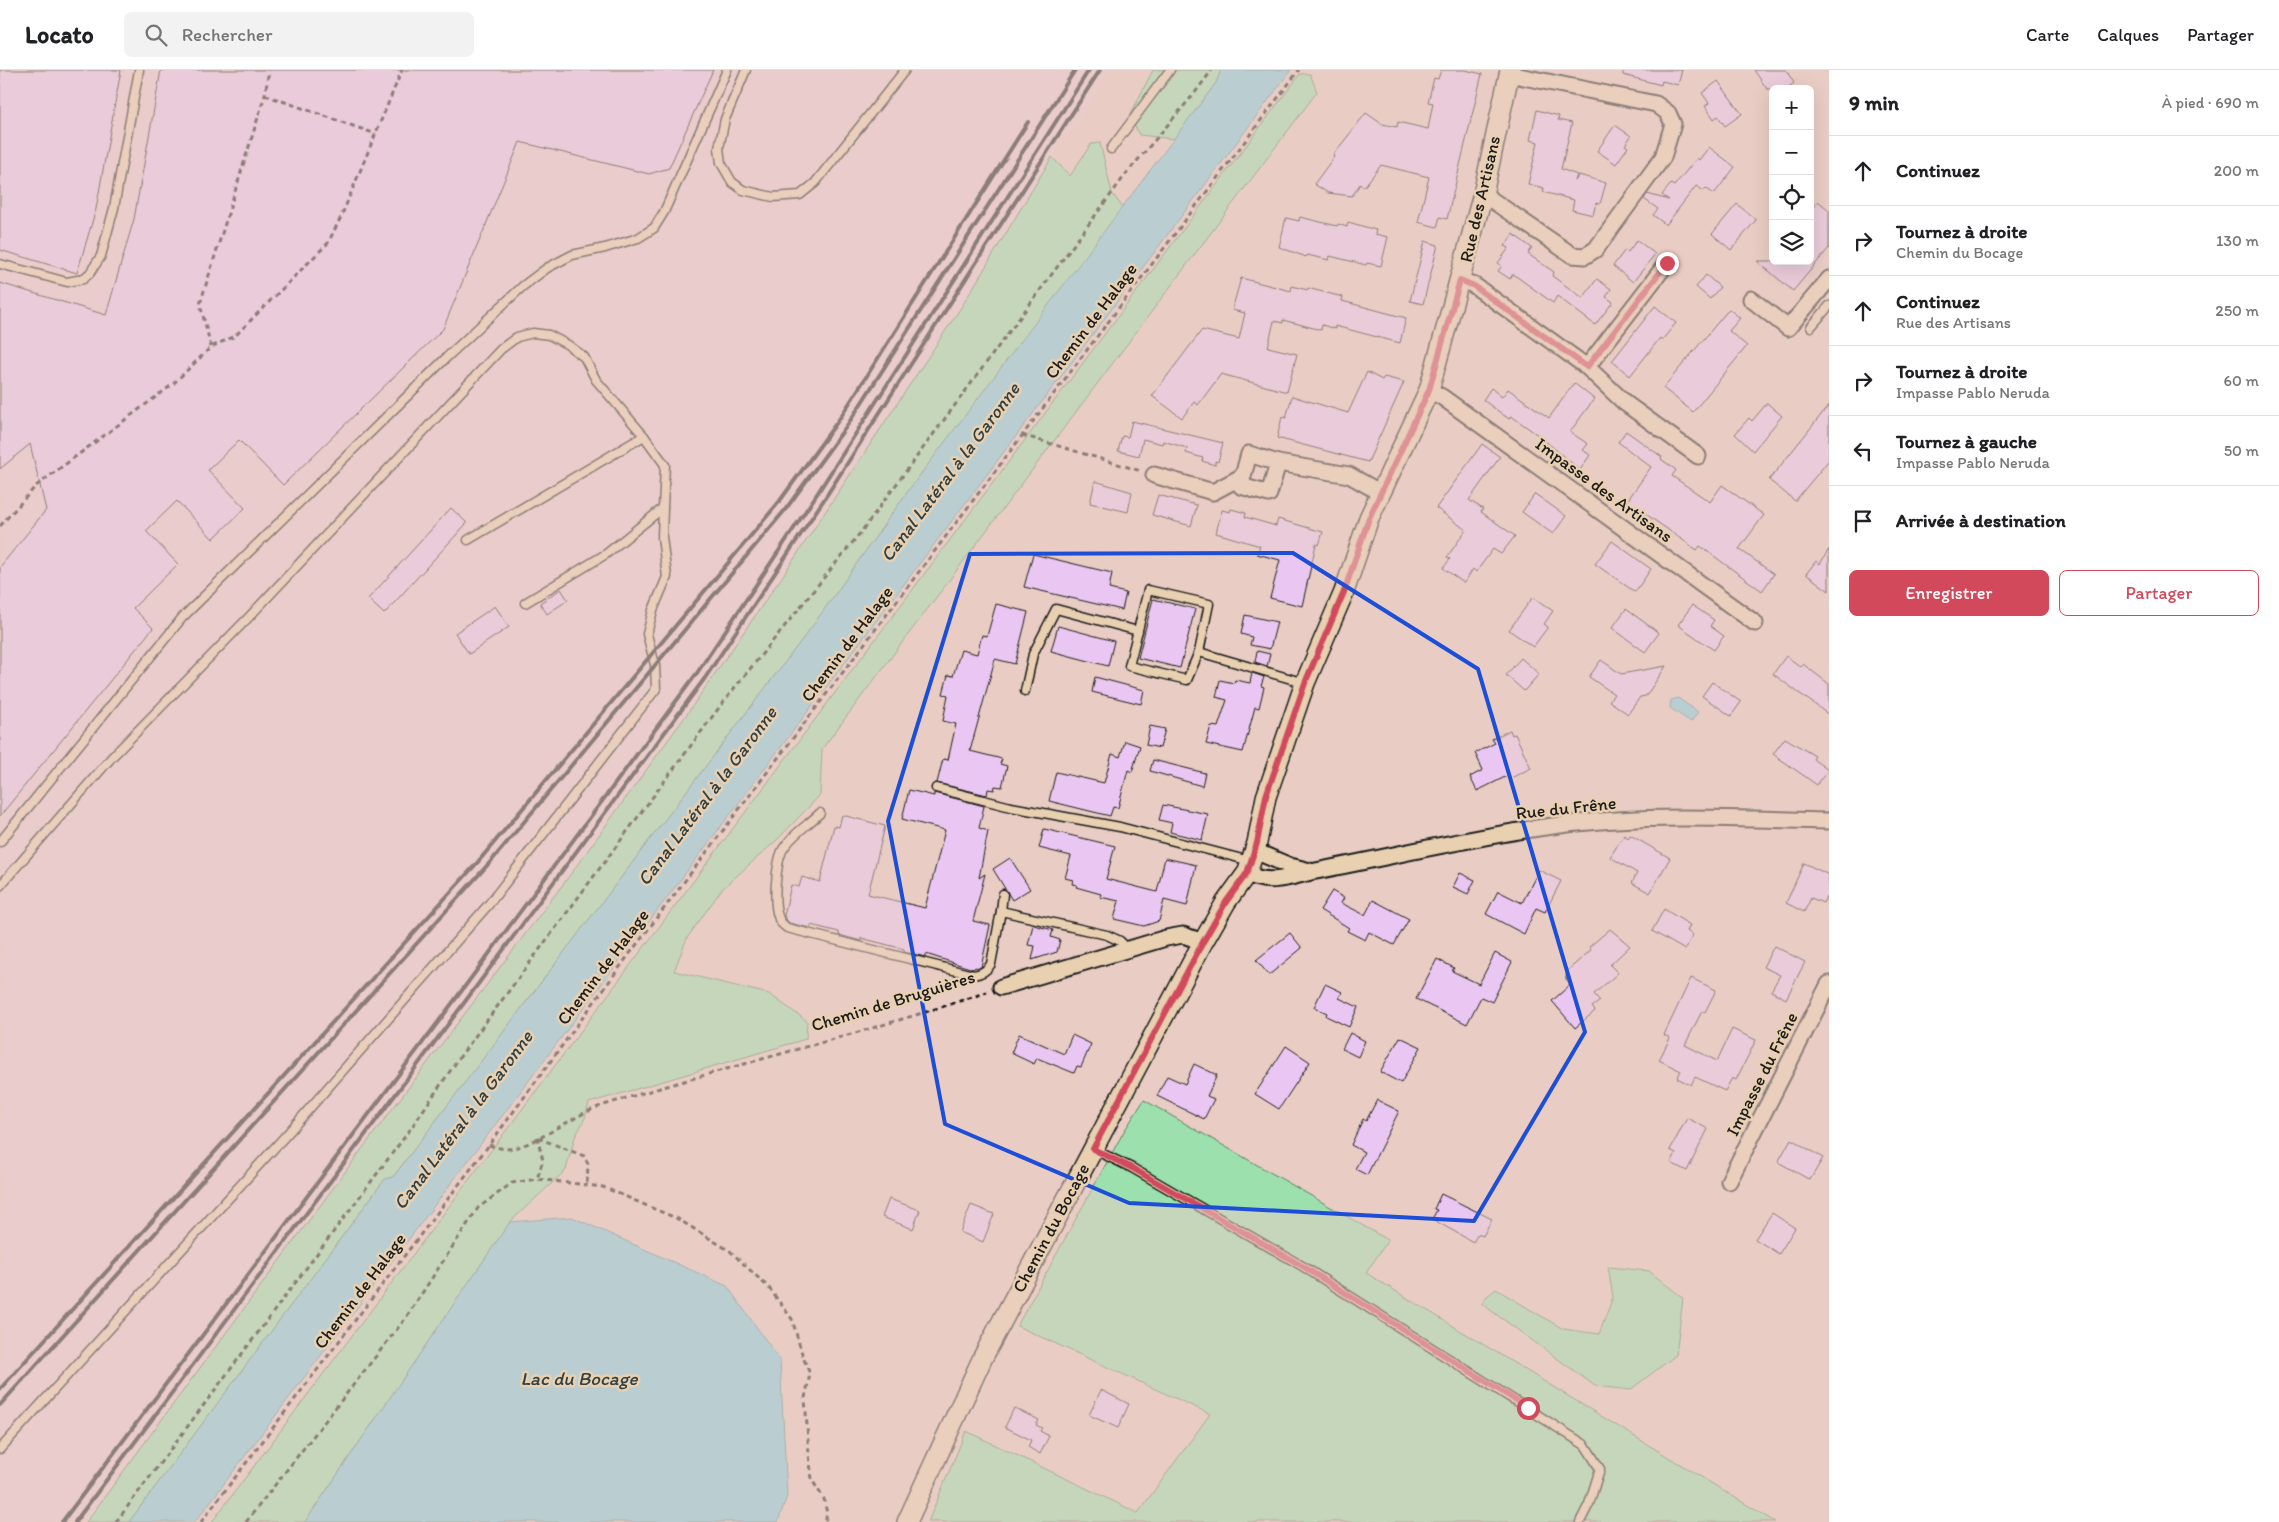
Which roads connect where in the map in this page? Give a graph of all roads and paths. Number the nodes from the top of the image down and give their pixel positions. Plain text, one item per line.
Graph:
1 (139, 70) edge
2 (269, 70) edge
3 (402, 70) edge
4 (727, 70) edge
5 (746, 70) edge
6 (904, 70) edge
7 (1170, 70) edge
8 (1212, 70) edge
9 (1298, 70) edge
10 (1509, 72) edge
11 (265, 95) junction
12 (376, 134) junction
13 (1111, 149) dead end
14 (1483, 194) junction
15 (1667, 263) dead end
16 (0, 264) edge
17 (1829, 279) edge
18 (1460, 280) junction
19 (1751, 299) dead end
20 (1829, 306) edge
21 (1811, 327) dead end
22 (211, 346) junction
23 (1587, 367) junction
24 (1429, 390) junction
25 (1022, 435) junction
26 (644, 436) junction
27 (1698, 456) dead end
28 (1278, 462) junction
29 (1154, 475) joint
30 (1243, 476) junction
31 (1381, 493) junction
32 (664, 508) junction
33 (0, 526) edge
34 (468, 540) dead end
35 (525, 603) dead end
36 (1756, 623) dead end
37 (1138, 631) junction
38 (1199, 652) junction
39 (1305, 683) junction
40 (1024, 690) dead end
41 (936, 788) dead end
42 (820, 814) dead end
43 (1829, 821) edge
44 (0, 842) edge
45 (1251, 862) junction
46 (1311, 872) junction
47 (0, 886) edge
48 (1003, 894) dead end
49 (1001, 912) junction
50 (1203, 942) junction
51 (1128, 949) junction
52 (1829, 984) edge
53 (1001, 987) joint
54 (537, 1137) junction
55 (489, 1145) junction
56 (1093, 1149) junction
57 (537, 1179) junction
58 (1729, 1181) dead end
59 (587, 1185) junction
60 (0, 1449) edge
61 (116, 1522) edge
62 (201, 1522) edge
63 (246, 1522) edge
64 (825, 1522) edge
65 (907, 1522) edge
66 (1580, 1522) edge

1 - 16 lane
2 - 11 path
3 - 12 path
4 - 44 lane
5 - 6 lane
7 - 13 lane
8 - 61 path
9 - 25 path, Chemin de Halage
10 - 14 street, Rue des Artisans
10 - 14 street
11 - 12 path
11 - 22 path
12 - 22 path
14 - 18 street, Rue des Artisans
15 - 23 street
17 - 19 street
18 - 23 street
18 - 24 street, Rue des Artisans
20 - 21 lane
22 - 33 path
23 - 27 street
24 - 31 street, Rue des Artisans
24 - 36 street, Impasse des Artisans
25 - 29 path
25 - 55 path, Chemin de Halage
26 - 32 lane
26 - 34 lane
26 - 47 lane
28 - 30 street
28 - 30 street
28 - 31 street
29 - 30 street
31 - 39 street, Rue des Artisans
32 - 35 lane
32 - 60 lane
37 - 38 lane
37 - 38 lane
37 - 40 lane
38 - 39 lane
39 - 45 street, Rue des Artisans
41 - 45 lane
42 - 49 lane
43 - 46 street, Rue du Frêne
45 - 46 street, Rue du Frêne
45 - 46 street, Rue du Frêne
45 - 50 street, Chemin du Bocage
48 - 49 lane
49 - 51 lane
50 - 51 street, Chemin de Bruguières
50 - 56 street, Chemin du Bocage
51 - 53 street, Chemin de Bruguières
52 - 58 street, Impasse du Frêne
53 - 54 path, Chemin de Bruguières
54 - 55 path, Chemin de Bruguières
54 - 57 path
54 - 59 path
55 - 62 path, Chemin de Halage
56 - 65 street, Chemin du Bocage
56 - 66 lane
57 - 59 path
57 - 63 path
59 - 64 path

